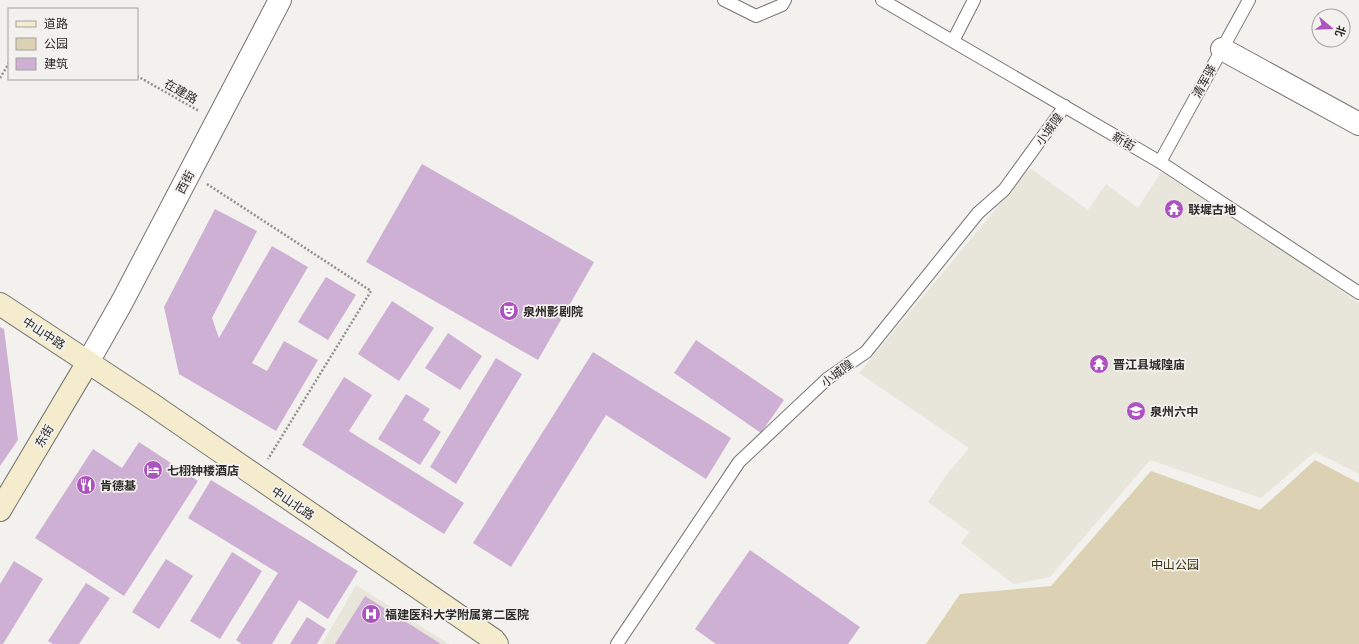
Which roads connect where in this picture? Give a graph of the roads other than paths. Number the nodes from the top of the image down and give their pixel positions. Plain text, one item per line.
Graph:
1 (280, 0) edge
2 (724, 0) edge
3 (785, 0) edge
4 (882, 0) edge
5 (974, 0) edge
6 (1249, 0) edge
7 (953, 41) junction
8 (1222, 49) junction
9 (1065, 106) junction
10 (1359, 124) edge
11 (1160, 162) junction
12 (1359, 293) edge
13 (0, 304) edge
14 (88, 362) junction
15 (0, 510) edge
16 (498, 644) edge
17 (617, 644) edge

1 - 14 street, 西街
2 - 3 lane
4 - 7 lane, 新街
5 - 7 lane
6 - 8 lane, 清军驿
7 - 9 lane, 新街
8 - 10 street
8 - 11 lane, 清军驿
9 - 11 lane, 新街
9 - 17 lane, 小城隍
11 - 12 lane, 新街
13 - 14 street, 中山中路
14 - 15 street, 东街
14 - 16 street, 中山北路

